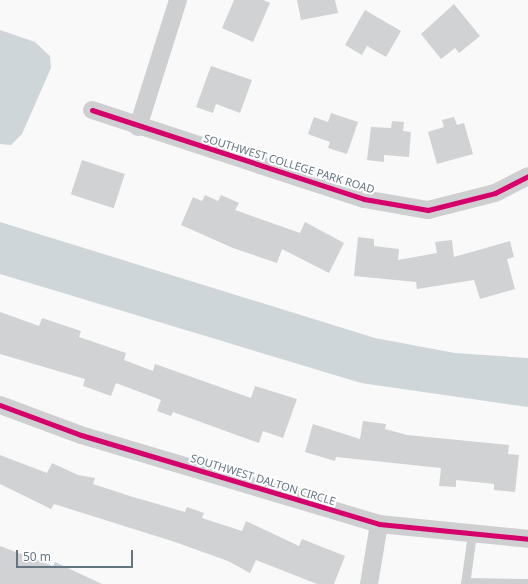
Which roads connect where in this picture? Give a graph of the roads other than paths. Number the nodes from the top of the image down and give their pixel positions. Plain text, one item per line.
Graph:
1 (178, 0) edge
2 (92, 110) dead end
3 (138, 127) junction
4 (528, 176) edge
5 (0, 405) edge
6 (379, 524) junction
7 (472, 534) junction
8 (528, 539) edge
9 (465, 583) edge
10 (528, 583) edge
11 (369, 584) edge

1 - 3 street
2 - 3 street, SOUTHWEST COLLEGE PARK ROAD
3 - 4 street, SOUTHWEST COLLEGE PARK ROAD
5 - 6 street, SOUTHWEST DALTON CIRCLE
6 - 7 street, SOUTHWEST DALTON CIRCLE
6 - 11 street
7 - 8 street, SOUTHWEST DALTON CIRCLE
7 - 9 lane
9 - 10 lane

